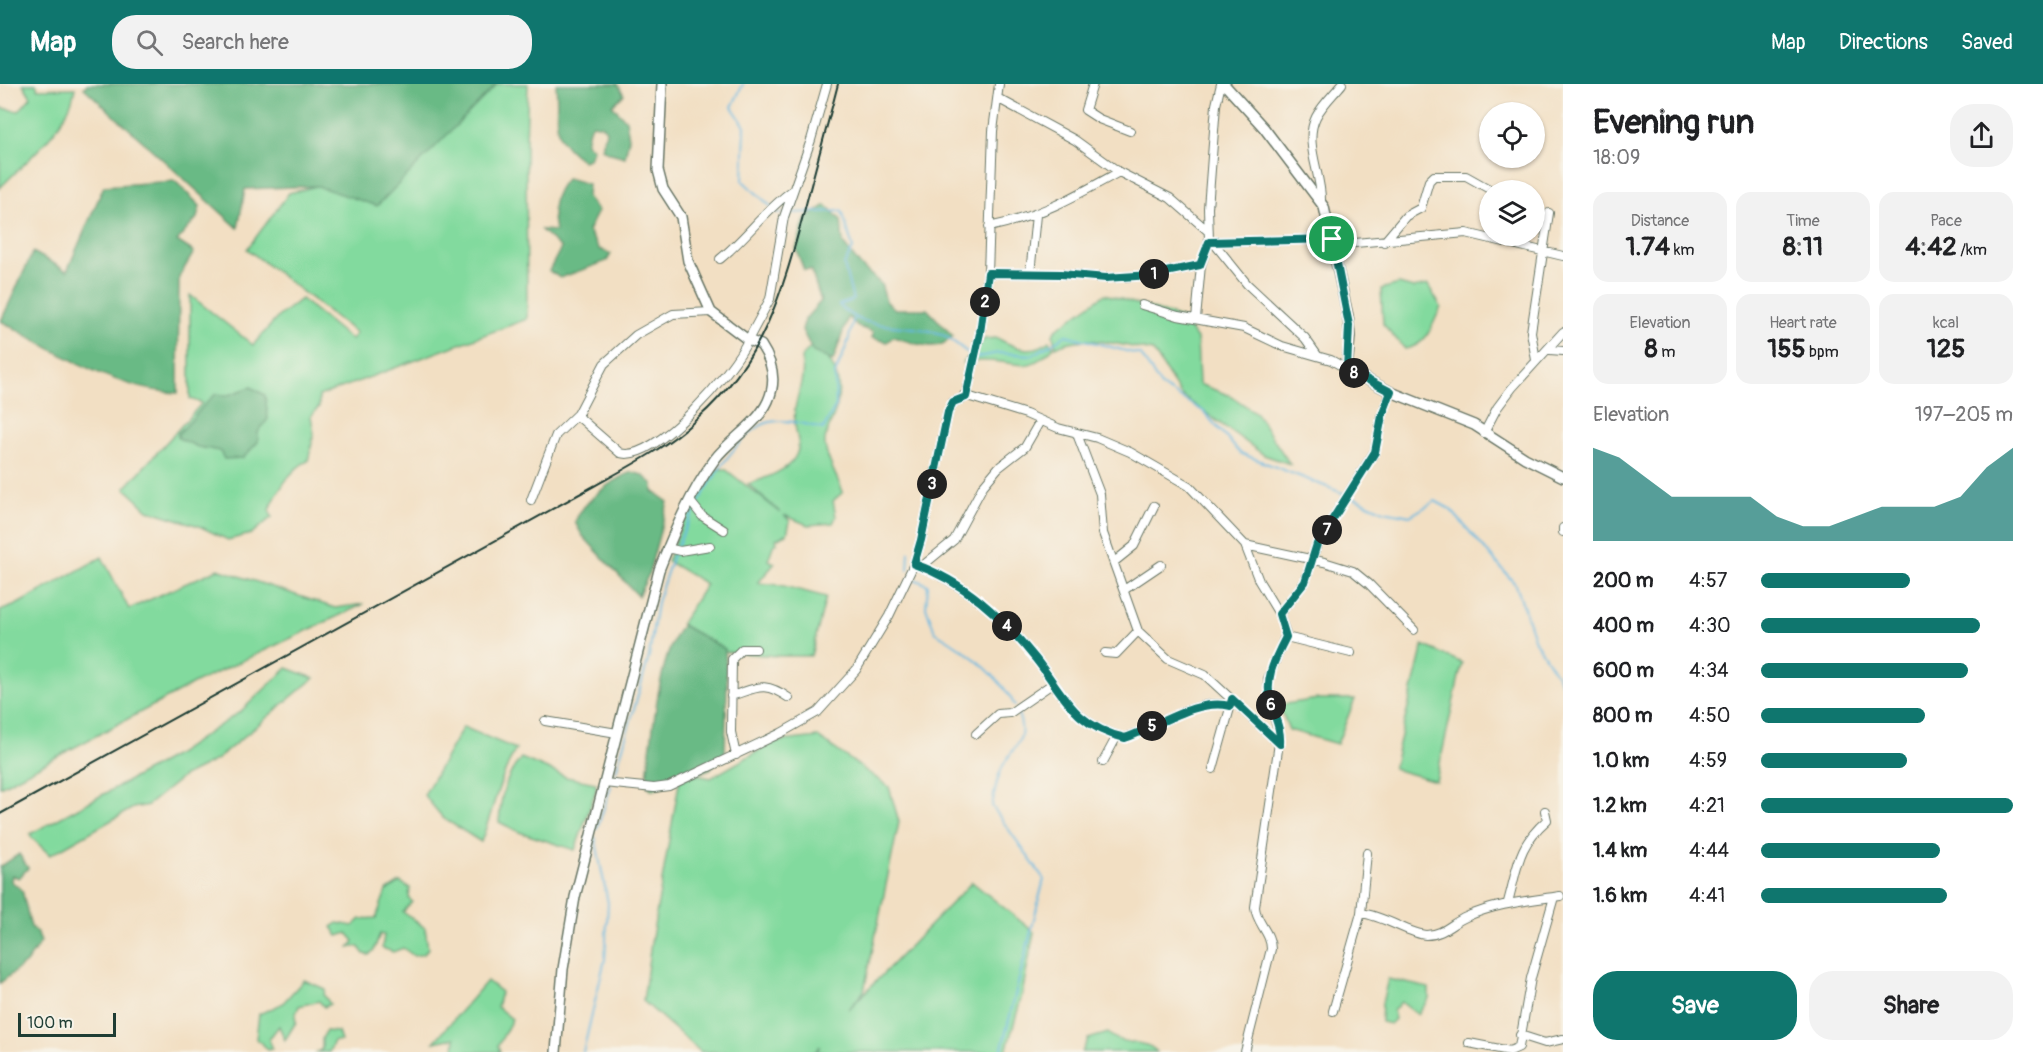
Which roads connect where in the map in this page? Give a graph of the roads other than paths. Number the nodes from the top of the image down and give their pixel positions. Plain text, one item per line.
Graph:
1 (662, 84) edge
2 (827, 84) edge
3 (999, 84) edge
4 (1093, 84) edge
5 (1222, 84) edge
6 (1342, 84) edge
7 (999, 99) junction
8 (1130, 130) dead end
9 (1119, 172) junction
10 (1479, 183) edge
11 (794, 189) junction
12 (1321, 201) junction
13 (1549, 213) dead end
14 (1036, 215) junction
15 (989, 227) junction
16 (1208, 231) junction
17 (1479, 235) edge
18 (1211, 242) junction
19 (1332, 242) junction
20 (1384, 242) junction
21 (1526, 246) edge
22 (1544, 252) junction
23 (1563, 256) edge
24 (720, 259) dead end
25 (1200, 265) junction
26 (988, 273) junction
27 (1030, 274) junction
28 (1142, 305) dead end
29 (711, 312) junction
30 (1196, 319) junction
31 (1563, 332) edge
32 (748, 340) junction
33 (1550, 350) junction
34 (1563, 351) edge
35 (1317, 355) junction
36 (1536, 360) junction
37 (1347, 369) junction
38 (1391, 392) junction
39 (964, 396) junction
40 (578, 414) junction
41 (1040, 422) junction
42 (1077, 434) junction
43 (1484, 434) junction
44 (1563, 477) edge
45 (531, 501) dead end
46 (690, 501) junction
47 (1154, 506) dead end
48 (724, 530) dead end
49 (710, 546) dead end
50 (1245, 546) junction
51 (667, 548) junction
52 (1312, 560) junction
53 (1114, 562) junction
54 (917, 565) junction
55 (1161, 565) dead end
56 (1124, 590) junction
57 (1279, 614) junction
58 (1414, 630) dead end
59 (1138, 632) junction
60 (1286, 637) junction
61 (756, 650) dead end
62 (1105, 653) dead end
63 (1351, 653) dead end
64 (1052, 684) junction
65 (731, 696) junction
66 (789, 698) dead end
67 (1231, 702) junction
68 (545, 721) dead end
69 (618, 733) junction
70 (976, 734) dead end
71 (1118, 736) junction
72 (1280, 744) junction
73 (736, 755) junction
74 (1102, 762) dead end
75 (1213, 769) dead end
76 (604, 783) junction
77 (1545, 811) dead end
78 (1367, 853) dead end
79 (1508, 902) junction
80 (1361, 913) junction
81 (1333, 1011) dead end
82 (1520, 1035) junction
83 (1563, 1039) edge
84 (1469, 1043) dead end
85 (556, 1052) edge
86 (1245, 1052) edge

1 - 29 street
2 - 11 street
3 - 7 street
4 - 8 street
5 - 12 street
5 - 16 street
6 - 12 street
7 - 9 street
7 - 15 street
9 - 14 street
9 - 16 street
10 - 20 street
11 - 24 street
11 - 32 street
12 - 19 street
13 - 22 street
14 - 15 street
14 - 27 street
15 - 26 street
16 - 18 street
17 - 20 street
18 - 19 street
18 - 25 street
18 - 35 street
19 - 20 street
19 - 37 street
21 - 22 street
22 - 23 street
22 - 36 street
25 - 27 street
25 - 30 street
26 - 27 street
26 - 39 street
28 - 30 street
29 - 32 street
29 - 40 street
30 - 35 street
31 - 33 street
32 - 40 street
32 - 46 street
33 - 34 street
33 - 36 street
35 - 37 street
36 - 43 street
37 - 38 street
38 - 43 street
38 - 52 street
39 - 41 street
39 - 54 street
40 - 45 street
41 - 42 street
41 - 54 street
42 - 50 street
42 - 53 street
43 - 44 street
46 - 48 street
46 - 51 street
47 - 53 street
49 - 51 street
50 - 52 street
50 - 57 street
51 - 69 street
52 - 57 street
52 - 58 street
53 - 56 street
54 - 64 street
54 - 73 street
55 - 56 street
56 - 59 street
57 - 60 street
59 - 62 street
59 - 67 street
60 - 63 street
60 - 72 street
61 - 65 street
64 - 70 street
64 - 71 street
65 - 66 street
65 - 73 street
67 - 71 street
67 - 72 street
67 - 75 street
68 - 69 street
69 - 76 street
71 - 74 street
72 - 86 street
73 - 76 street
76 - 85 street
77 - 79 street
78 - 80 street
79 - 80 street
79 - 82 street
80 - 81 street
82 - 83 street
82 - 84 street

